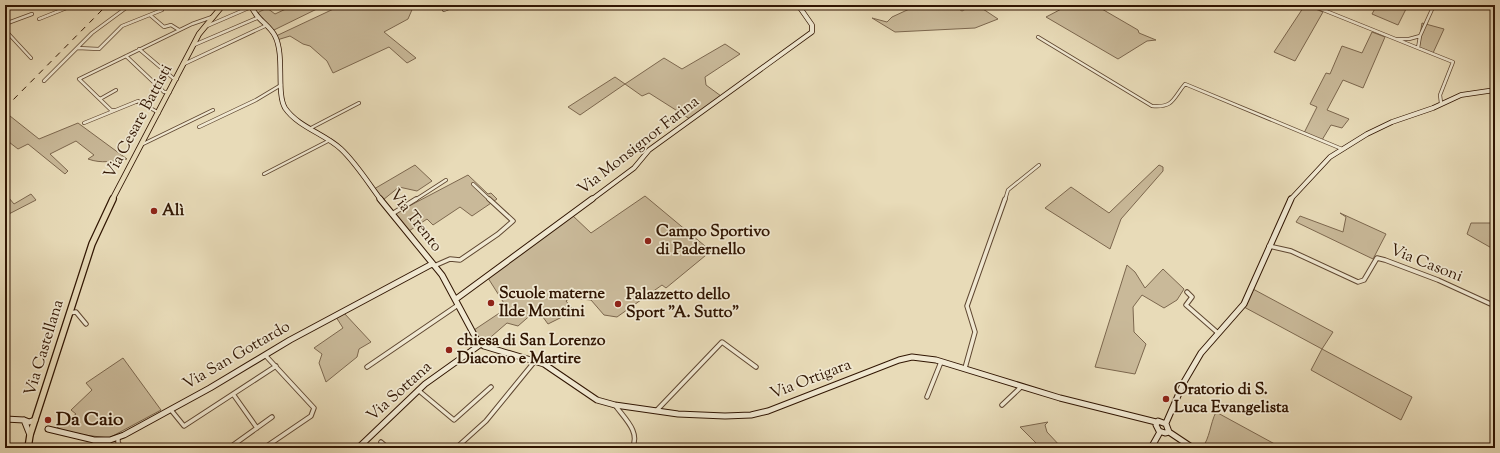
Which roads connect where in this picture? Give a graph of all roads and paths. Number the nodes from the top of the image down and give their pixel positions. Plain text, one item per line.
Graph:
1 (74, 5) edge
2 (130, 5) edge
3 (159, 5) edge
4 (223, 5) edge
5 (290, 5) edge
6 (299, 5) edge
7 (456, 5) edge
8 (798, 5) edge
9 (1311, 5) edge
10 (1434, 5) edge
11 (251, 6) edge
12 (444, 10) dead end
13 (32, 14) dead end
14 (150, 15) junction
15 (212, 17) junction
16 (257, 18) junction
17 (39, 19) dead end
18 (5, 24) edge
19 (265, 26) junction
20 (203, 27) junction
21 (5, 30) edge
22 (179, 30) junction
23 (1420, 36) junction
24 (1038, 37) dead end
25 (1393, 38) junction
26 (194, 45) junction
27 (77, 48) junction
28 (1418, 48) junction
29 (139, 49) junction
30 (126, 56) junction
31 (31, 58) dead end
32 (184, 64) junction
33 (177, 79) junction
34 (44, 81) dead end
35 (281, 85) junction
36 (116, 90) dead end
37 (1495, 90) edge
38 (170, 92) junction
39 (100, 99) junction
40 (359, 103) dead end
41 (1441, 103) junction
42 (114, 110) junction
43 (213, 110) dead end
44 (159, 113) junction
45 (84, 123) dead end
46 (199, 127) dead end
47 (311, 128) junction
48 (330, 140) junction
49 (143, 144) junction
50 (1342, 149) junction
51 (1039, 165) dead end
52 (264, 174) dead end
53 (446, 180) dead end
54 (473, 184) dead end
55 (392, 214) junction
56 (1269, 246) junction
57 (88, 256) joint
58 (433, 265) junction
59 (1187, 292) dead end
60 (456, 299) junction
61 (458, 305) junction
62 (1495, 306) edge
63 (69, 313) junction
64 (86, 324) dead end
65 (1218, 333) junction
66 (481, 344) junction
67 (265, 355) junction
68 (535, 361) junction
69 (941, 362) junction
70 (276, 366) junction
71 (367, 367) dead end
72 (756, 367) dead end
73 (965, 368) junction
74 (1021, 386) junction
75 (491, 387) dead end
76 (418, 390) junction
77 (233, 394) junction
78 (927, 397) dead end
79 (615, 405) junction
80 (1002, 405) dead end
81 (171, 410) junction
82 (657, 410) junction
83 (272, 417) dead end
84 (5, 419) edge
85 (24, 420) junction
86 (35, 420) junction
87 (1156, 422) junction
88 (1166, 423) junction
89 (257, 428) junction
90 (48, 429) dead end
91 (1160, 432) junction
92 (1169, 432) junction
93 (30, 436) junction
94 (118, 437) junction
95 (380, 442) dead end
96 (28, 448) edge
97 (121, 448) edge
98 (229, 448) edge
99 (264, 448) edge
100 (358, 448) edge
101 (388, 448) edge
102 (456, 448) edge
103 (632, 448) edge
104 (1151, 448) edge
105 (1193, 448) edge

1 - 17 street
2 - 27 street
3 - 14 street
4 - 15 main road, Via Cesare Battisti
5 - 6 street
7 - 12 street
8 - 60 street, Via Monsignor Farina
9 - 25 street
10 - 23 street
11 - 16 street
11 - 20 street
13 - 18 street
14 - 22 street
14 - 27 street
15 - 20 main road, Via Cesare Battisti
15 - 22 street
16 - 19 street
16 - 26 street
19 - 32 street
19 - 35 street
20 - 26 main road, Via Cesare Battisti
21 - 31 street
22 - 29 street
23 - 25 street
23 - 28 street
24 - 50 street
25 - 28 street
26 - 32 main road, Via Cesare Battisti
27 - 34 street
28 - 41 street
29 - 30 street
29 - 33 street
30 - 38 street
30 - 39 street
32 - 33 main road, Via Cesare Battisti
33 - 38 main road, Via Cesare Battisti
35 - 46 street
35 - 47 street, Via Trento
36 - 39 street
37 - 41 street
38 - 44 main road, Via Cesare Battisti
39 - 42 street
40 - 47 street
41 - 50 street
42 - 44 street
42 - 45 street
43 - 49 street
44 - 49 main road, Via Cesare Battisti
47 - 48 street, Via Trento
48 - 52 street
48 - 55 street, Via Trento
49 - 57 main road, Via Cesare Battisti
50 - 56 street
51 - 73 street
53 - 55 street
54 - 58 street
55 - 58 street, Via Trento
56 - 62 street, Via Casoni
56 - 65 street
57 - 63 main road, Via Castellana
58 - 60 street, Via Trento
58 - 67 street, Via San Gottardo
59 - 65 street
60 - 61 street, Via Trento
61 - 66 street, Via Trento
61 - 71 street
63 - 64 street
63 - 86 main road, Via Castellana
65 - 88 street
66 - 68 street, Via Ortigara
66 - 76 street, Via Sottana
67 - 70 street
67 - 81 street, Via San Gottardo
68 - 79 street, Via Ortigara
68 - 102 street
69 - 73 street, Via Ortigara
69 - 78 street
69 - 82 street, Via Ortigara
70 - 77 street
70 - 99 street
72 - 82 street
73 - 74 street, Via Ortigara
74 - 80 street
74 - 87 street, Via Ortigara
75 - 76 street
76 - 100 street, Via Sottana
77 - 81 street
77 - 89 street
79 - 82 street, Via Ortigara
79 - 103 street
81 - 94 street, Via San Gottardo
83 - 89 street
84 - 85 street
85 - 86 street
85 - 93 street
86 - 93 main road, Via Castellana
87 - 88 street
87 - 91 street
88 - 92 street
89 - 98 street
90 - 94 street, Via San Gottardo
91 - 92 street
91 - 104 street
92 - 105 street
93 - 96 main road, Via Castellana
94 - 97 street
95 - 101 street

